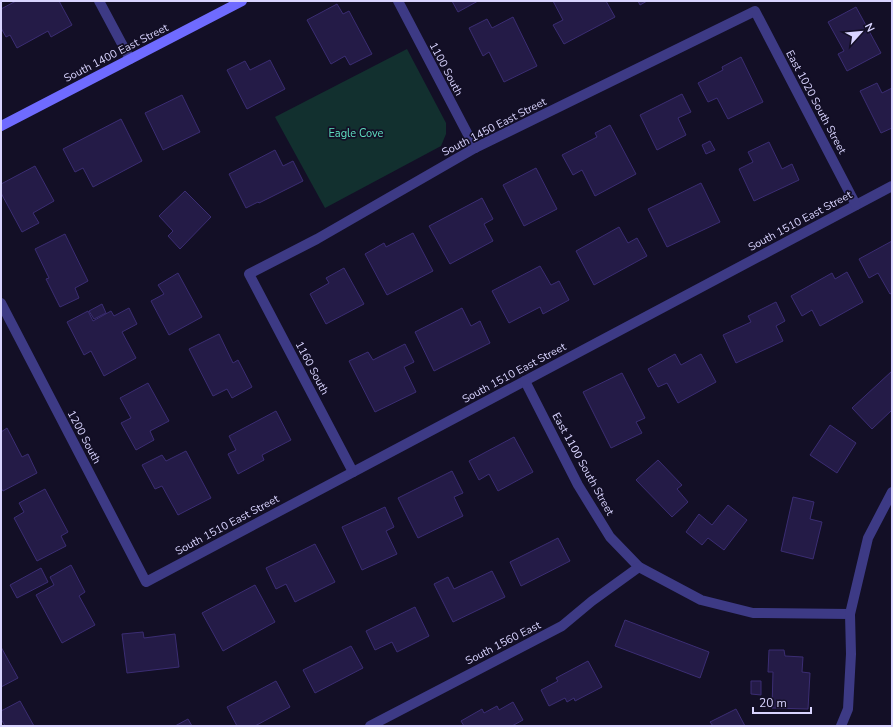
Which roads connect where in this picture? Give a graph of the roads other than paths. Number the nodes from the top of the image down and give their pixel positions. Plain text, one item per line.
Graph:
1 (99, 1) edge
2 (242, 1) edge
3 (398, 1) edge
4 (755, 11) joint
5 (130, 59) junction
6 (1, 126) edge
7 (475, 148) junction
8 (892, 186) edge
9 (856, 204) junction
10 (249, 274) joint
11 (1, 303) edge
12 (524, 381) junction
13 (353, 472) junction
14 (892, 492) edge
15 (639, 567) junction
16 (146, 582) joint
17 (850, 614) junction
18 (370, 726) edge
19 (840, 726) edge

1 - 5 street
2 - 5 street, South 1400 East Street
3 - 7 street, 1100 South
4 - 7 street, South 1450 East Street
4 - 9 street, East 1020 South Street
5 - 6 street, South 1400 East Street
7 - 10 street, South 1450 East Street
8 - 9 street, South 1510 East Street
9 - 12 street, South 1510 East Street
10 - 13 street, 1160 South
11 - 16 street, 1200 South
12 - 13 street, South 1510 East Street
12 - 15 street, East 1100 South Street
13 - 16 street, South 1510 East Street
14 - 17 street
15 - 17 street, East 1100 South Street
15 - 18 street, South 1560 East
17 - 19 street

